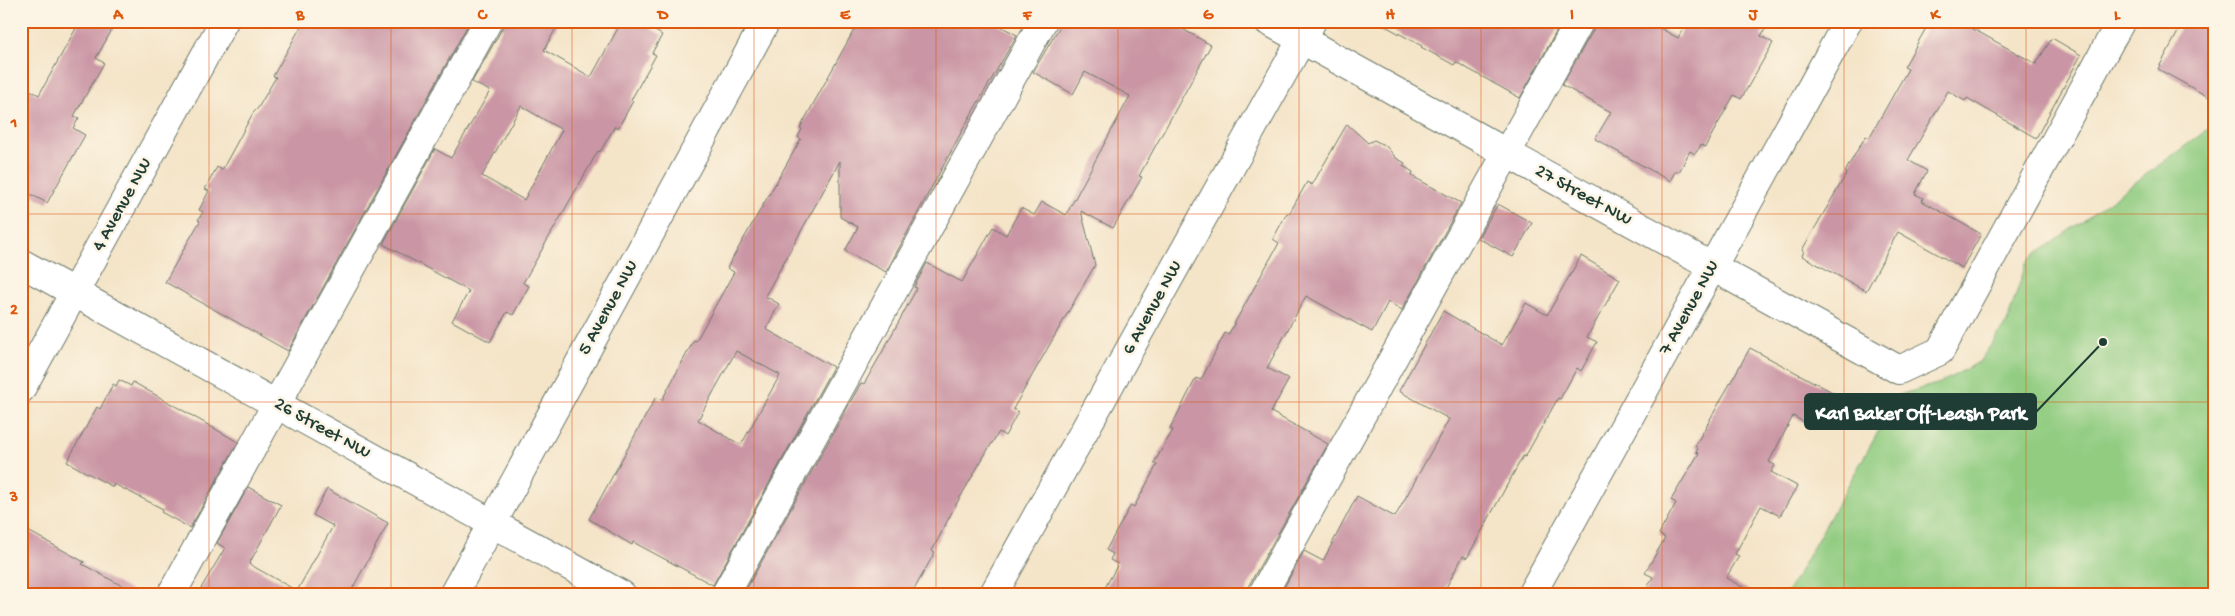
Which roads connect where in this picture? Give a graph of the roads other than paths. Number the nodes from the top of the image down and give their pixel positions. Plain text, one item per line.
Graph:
1 (224, 21) edge
2 (488, 21) edge
3 (766, 21) edge
4 (1043, 21) edge
5 (1268, 21) edge
6 (1580, 21) edge
7 (1848, 21) edge
8 (2121, 21) edge
9 (1307, 31) edge
10 (1507, 154) junction
11 (21, 263) edge
12 (1712, 267) junction
13 (74, 292) junction
14 (21, 388) edge
15 (276, 404) junction
16 (491, 523) junction
17 (171, 595) edge
18 (452, 595) edge
19 (622, 595) edge
20 (725, 595) edge
21 (994, 595) edge
22 (1262, 595) edge
23 (1531, 595) edge

1 - 13 street, 4 Avenue NW
2 - 15 street
3 - 16 street, 5 Avenue NW
4 - 20 street
5 - 9 street, 27 Street NW
6 - 10 street
7 - 12 street, 7 Avenue NW
8 - 12 street, 27 Street NW
9 - 10 street, 27 Street NW
9 - 21 street, 6 Avenue NW
10 - 12 street, 27 Street NW
10 - 22 street
11 - 13 street, 26 Street NW
12 - 23 street, 7 Avenue NW
13 - 14 street, 4 Avenue NW
13 - 15 street, 26 Street NW
15 - 16 street, 26 Street NW
15 - 17 street
16 - 18 street, 5 Avenue NW
16 - 19 street, 26 Street NW

